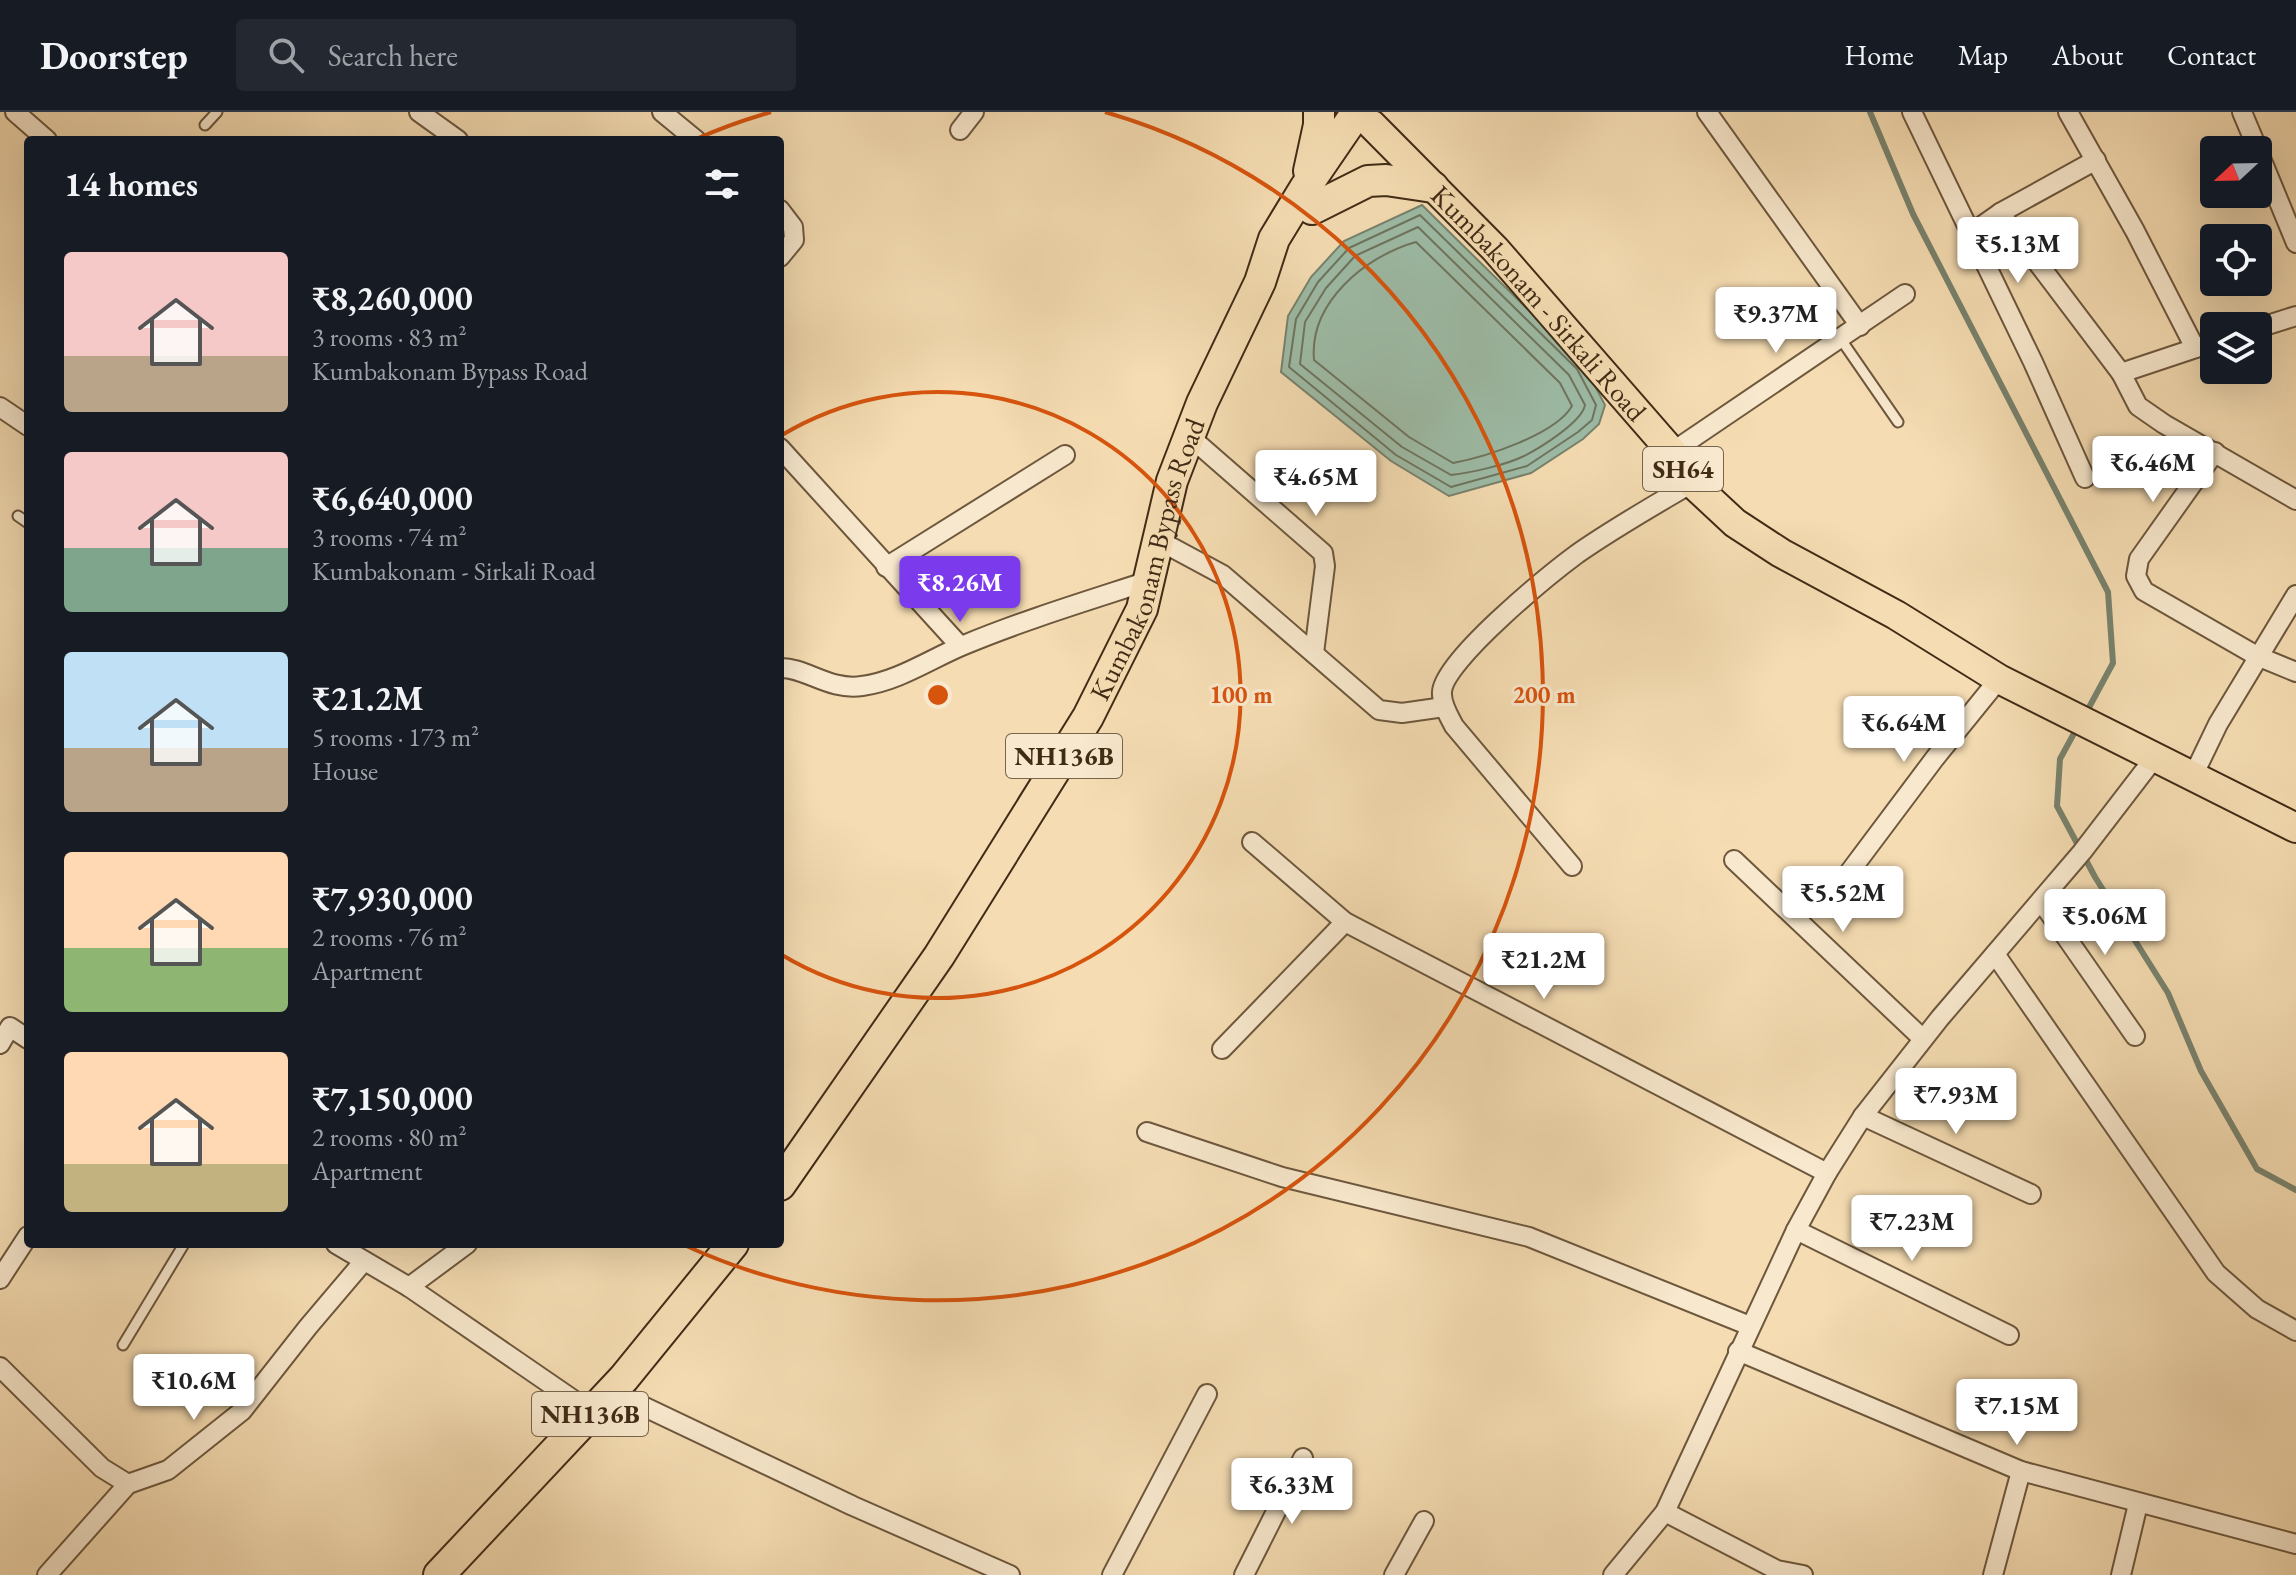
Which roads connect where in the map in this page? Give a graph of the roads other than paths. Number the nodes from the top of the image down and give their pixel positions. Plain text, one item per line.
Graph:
1 (217, 112) edge
2 (419, 112) edge
3 (662, 112) edge
4 (974, 112) edge
5 (1319, 112) edge
6 (1707, 112) edge
7 (1912, 112) edge
8 (2068, 112) edge
9 (2242, 112) edge
10 (27, 116) edge
11 (1363, 116) edge
12 (205, 125) dead end
13 (960, 130) dead end
14 (44, 136) edge
15 (452, 136) edge
16 (691, 136) edge
17 (2252, 136) edge
18 (2096, 160) junction
19 (2272, 185) edge
20 (1433, 187) junction
21 (1309, 198) junction
22 (2000, 213) junction
23 (784, 215) edge
24 (1970, 234) junction
25 (2296, 243) edge
26 (784, 252) edge
27 (1905, 294) dead end
28 (2296, 316) edge
29 (2272, 324) edge
30 (1860, 326) junction
31 (1840, 338) junction
32 (2200, 346) edge
33 (2195, 348) junction
34 (2121, 373) junction
35 (0, 407) edge
36 (1898, 422) dead end
37 (24, 423) edge
38 (1189, 436) junction
39 (784, 452) edge
40 (1672, 452) junction
41 (2215, 452) junction
42 (1065, 455) dead end
43 (2085, 478) dead end
44 (1692, 483) junction
45 (2296, 500) edge
46 (18, 516) dead end
47 (24, 520) edge
48 (1158, 540) junction
49 (886, 567) junction
50 (1148, 581) junction
51 (2296, 595) edge
52 (960, 646) junction
53 (1314, 653) junction
54 (2257, 656) junction
55 (784, 668) edge
56 (2296, 672) edge
57 (1999, 679) junction
58 (1444, 707) junction
59 (2155, 757) junction
60 (2193, 776) junction
61 (2296, 828) edge
62 (1252, 842) dead end
63 (1734, 860) dead end
64 (1572, 866) dead end
65 (1845, 878) dead end
66 (2041, 901) junction
67 (1345, 922) junction
68 (1995, 954) junction
69 (5, 1024) edge
70 (24, 1036) edge
71 (2135, 1036) dead end
72 (1923, 1039) junction
73 (0, 1044) edge
74 (1222, 1049) dead end
75 (1863, 1116) junction
76 (1147, 1132) dead end
77 (1827, 1173) junction
78 (784, 1179) edge
79 (2031, 1194) dead end
80 (1796, 1230) junction
81 (24, 1242) edge
82 (182, 1248) edge
83 (343, 1248) edge
84 (462, 1248) edge
85 (730, 1248) edge
86 (364, 1261) junction
87 (0, 1279) edge
88 (409, 1287) junction
89 (1750, 1326) junction
90 (2296, 1331) edge
91 (2009, 1335) dead end
92 (123, 1345) dead end
93 (1738, 1351) junction
94 (0, 1367) edge
95 (1207, 1394) dead end
96 (601, 1402) junction
97 (1303, 1458) dead end
98 (2021, 1471) junction
99 (128, 1484) junction
100 (2138, 1504) junction
101 (1665, 1512) junction
102 (1424, 1521) dead end
103 (2296, 1544) edge
104 (1005, 1574) edge
105 (47, 1575) edge
106 (439, 1575) edge
107 (1112, 1575) edge
108 (1244, 1575) edge
109 (1394, 1575) edge
110 (1613, 1575) edge
111 (1803, 1575) edge
112 (1993, 1575) edge
113 (2121, 1575) edge

1 - 12 lane
2 - 15 street
3 - 16 street
4 - 13 street
5 - 21 highway
6 - 30 street
7 - 24 street
8 - 18 street
9 - 17 street
10 - 14 street
11 - 20 main road, Kumbakonam - Sirkali Road / SH64
11 - 21 highway, Kumbakonam Bypass Road / NH136B
18 - 22 street
18 - 33 street
19 - 25 street
20 - 21 highway
20 - 40 main road, Kumbakonam - Sirkali Road / SH64
21 - 38 highway, Kumbakonam Bypass Road / NH136B
22 - 24 street
22 - 34 street
23 - 26 street
24 - 43 street
27 - 30 street
28 - 29 street
30 - 31 street
31 - 36 lane
31 - 40 street
32 - 33 street
33 - 34 street
34 - 41 street
35 - 37 street
38 - 48 highway, Kumbakonam Bypass Road / NH136B
38 - 53 street
39 - 49 street
40 - 44 main road, Kumbakonam - Sirkali Road / SH64
41 - 45 street
41 - 54 street
42 - 49 street
44 - 57 main road, Kumbakonam - Sirkali Road / SH64
44 - 58 street
46 - 47 lane
48 - 50 highway, Kumbakonam Bypass Road / NH136B
48 - 53 street
49 - 52 street
50 - 52 street
50 - 78 highway, Kumbakonam Bypass Road / NH136B
51 - 54 street
52 - 55 street
53 - 58 street
54 - 56 street
54 - 60 street
57 - 59 main road, Kumbakonam - Sirkali Road / SH64
57 - 65 street
58 - 64 street
59 - 60 main road, Kumbakonam - Sirkali Road / SH64
59 - 66 street
60 - 61 main road, Kumbakonam - Sirkali Road / SH64
62 - 67 street
63 - 72 street
66 - 68 street
66 - 71 street
67 - 74 street
67 - 77 street
68 - 72 street
68 - 90 street
69 - 70 street
69 - 73 street
72 - 75 street
75 - 77 street
75 - 79 street
76 - 89 street
77 - 80 street
80 - 89 street
80 - 91 street
81 - 87 street
82 - 92 lane
83 - 86 street
84 - 88 street
85 - 96 highway, NH136B
86 - 88 street
86 - 99 street
88 - 96 street
89 - 93 street
93 - 98 street
93 - 101 street
94 - 99 street
95 - 107 street
96 - 104 street
96 - 106 highway, NH136B
97 - 108 street
98 - 100 street
98 - 112 street
99 - 105 street
100 - 103 street
100 - 113 street
101 - 110 street
101 - 111 street
102 - 109 street

